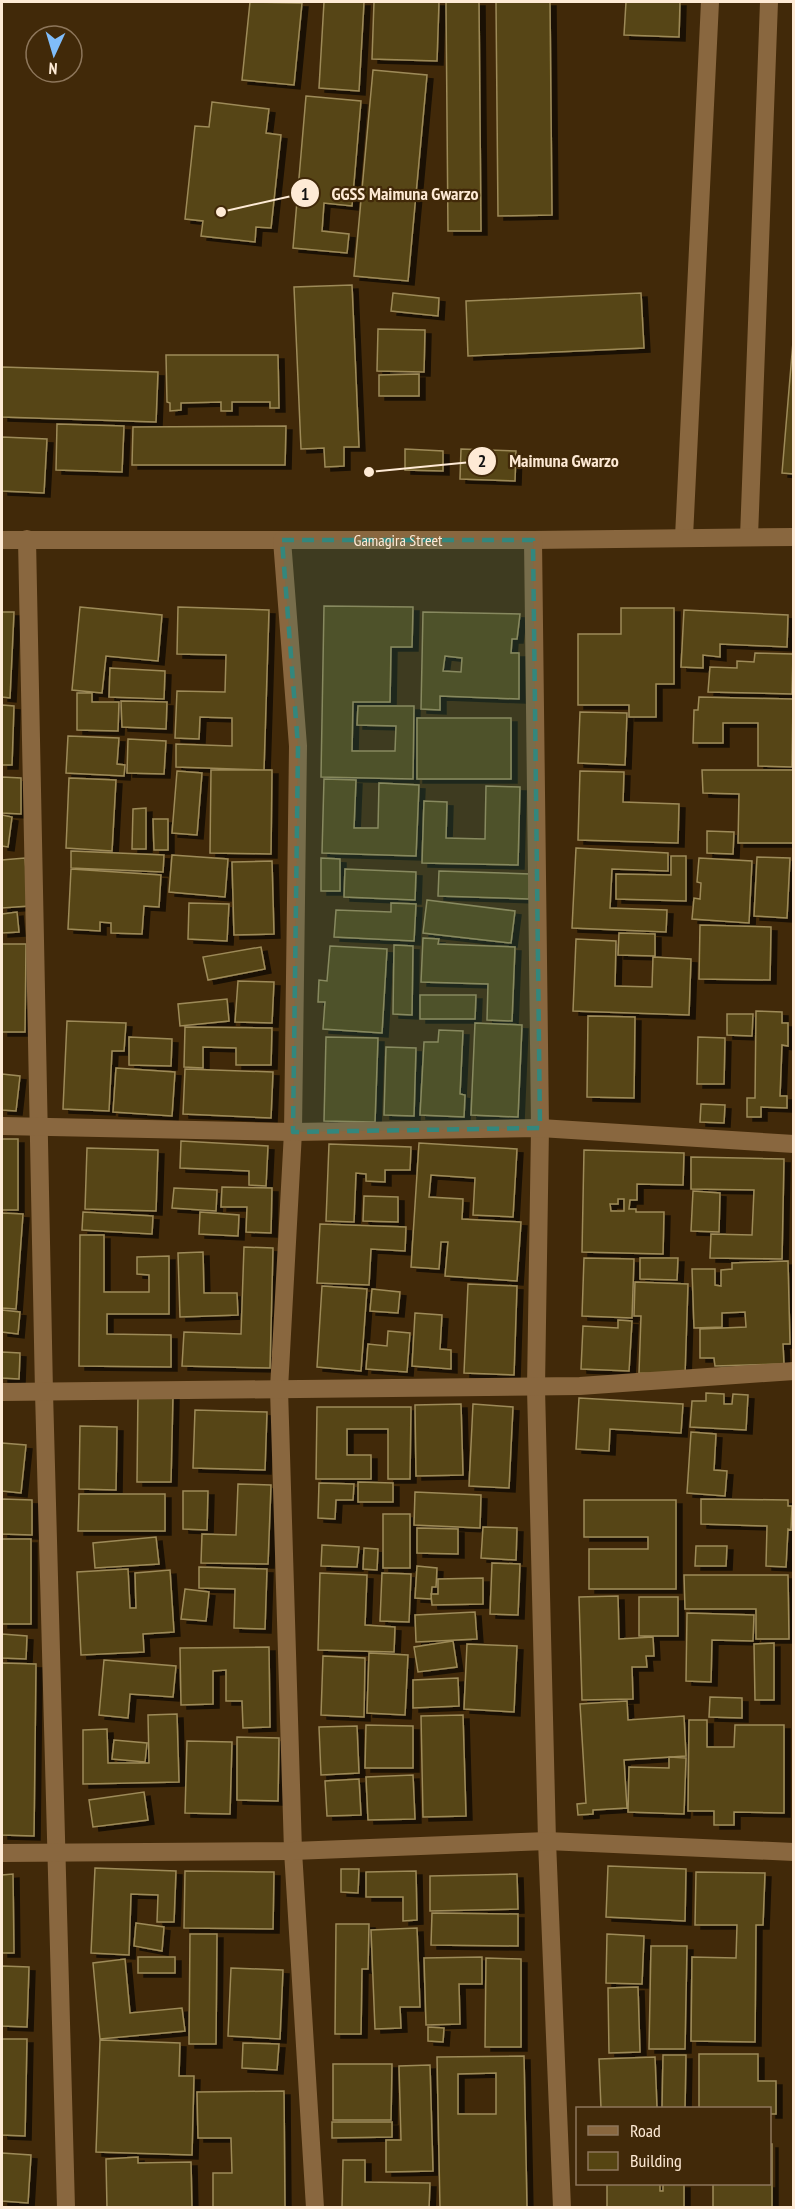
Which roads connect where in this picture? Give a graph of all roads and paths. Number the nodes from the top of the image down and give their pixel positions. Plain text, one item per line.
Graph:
1 (710, 2) edge
2 (769, 2) edge
3 (684, 537) junction
4 (749, 537) junction
5 (794, 537) edge
6 (27, 539) junction
7 (2, 540) edge
8 (282, 540) junction
9 (533, 540) junction
10 (2, 1126) edge
11 (38, 1127) junction
12 (540, 1128) junction
13 (293, 1132) junction
14 (794, 1144) edge
15 (794, 1371) edge
16 (536, 1388) junction
17 (279, 1389) junction
18 (2, 1392) edge
19 (44, 1392) junction
20 (547, 1841) junction
21 (293, 1851) junction
22 (794, 1852) edge
23 (2, 1853) edge
24 (56, 1853) junction
25 (66, 2208) edge
26 (315, 2208) edge
27 (562, 2208) edge

1 - 3 street
2 - 4 street
3 - 4 street, Gamagira Street
3 - 9 street, Gamagira Street
4 - 5 street, Gamagira Street
6 - 7 street, Gamagira Street
6 - 8 street, Gamagira Street
6 - 11 street
8 - 9 street, Gamagira Street
8 - 13 street
9 - 12 street
10 - 11 street
11 - 13 street
11 - 19 street
12 - 13 street
12 - 14 street
12 - 16 street
13 - 17 street
15 - 16 street
16 - 17 street
16 - 20 street
17 - 19 street
17 - 21 street
18 - 19 street
19 - 24 street
20 - 21 street
20 - 22 street
20 - 27 street
21 - 24 street
21 - 26 street
23 - 24 street
24 - 25 street

